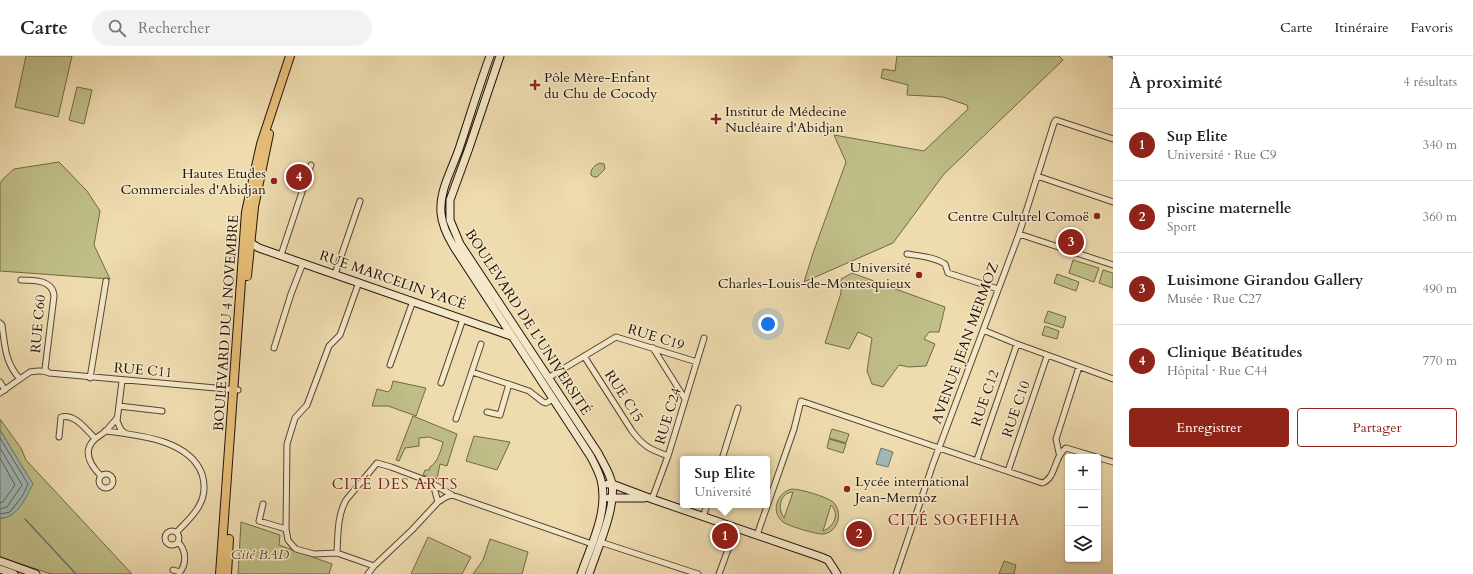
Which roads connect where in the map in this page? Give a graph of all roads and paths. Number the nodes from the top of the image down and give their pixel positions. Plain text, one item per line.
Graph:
1 (290, 56) edge
2 (294, 56) edge
3 (490, 56) edge
4 (500, 56) edge
5 (1113, 139) edge
6 (460, 145) junction
7 (469, 148) junction
8 (311, 165) dead end
9 (1037, 176) junction
10 (360, 201) dead end
11 (1113, 202) edge
12 (1019, 234) junction
13 (246, 244) junction
14 (907, 254) dead end
15 (281, 255) junction
16 (304, 263) junction
17 (1113, 265) edge
18 (335, 274) junction
19 (20, 280) dead end
20 (106, 281) dead end
21 (359, 282) junction
22 (998, 290) junction
23 (413, 301) junction
24 (463, 319) junction
25 (0, 323) edge
26 (983, 330) junction
27 (515, 334) junction
28 (704, 338) dead end
29 (481, 344) dead end
30 (1017, 344) junction
31 (274, 348) dead end
32 (653, 348) junction
33 (584, 356) junction
34 (1047, 356) junction
35 (697, 362) junction
36 (390, 364) dead end
37 (1079, 367) junction
38 (47, 371) junction
39 (472, 372) junction
40 (90, 378) junction
41 (548, 378) junction
42 (20, 379) junction
43 (1113, 379) edge
44 (122, 381) junction
45 (0, 382) edge
46 (441, 383) dead end
47 (509, 384) junction
48 (236, 390) junction
49 (2, 392) edge
50 (553, 399) junction
51 (685, 399) junction
52 (119, 406) junction
53 (738, 408) dead end
54 (162, 411) dead end
55 (487, 412) dead end
56 (117, 418) junction
57 (456, 418) dead end
58 (105, 431) junction
59 (126, 434) junction
60 (59, 437) dead end
61 (95, 438) junction
62 (939, 447) junction
63 (1060, 453) junction
64 (668, 456) junction
65 (723, 456) edge
66 (977, 460) junction
67 (1113, 462) edge
68 (1008, 471) junction
69 (101, 476) dead end
70 (433, 484) junction
71 (612, 484) junction
72 (602, 491) junction
73 (452, 495) junction
74 (613, 498) junction
75 (626, 498) junction
76 (770, 498) edge
77 (650, 499) junction
78 (438, 502) junction
79 (263, 504) dead end
80 (706, 508) edge
81 (767, 508) edge
82 (703, 517) junction
83 (608, 518) junction
84 (736, 528) junction
85 (286, 529) junction
86 (177, 532) junction
87 (757, 536) junction
88 (178, 542) junction
89 (600, 542) junction
90 (592, 544) junction
91 (337, 554) junction
92 (0, 561) edge
93 (374, 566) junction
94 (0, 569) edge
95 (174, 570) dead end
96 (14, 574) edge
97 (36, 574) edge
98 (220, 574) edge
99 (227, 574) edge
100 (368, 574) edge
101 (581, 574) edge
102 (589, 574) edge
103 (698, 574) edge
104 (719, 574) edge
105 (837, 574) edge
106 (896, 574) edge

1 - 13 main road, BOULEVARD DU 4 NOVEMBRE
2 - 13 main road, BOULEVARD DU 4 NOVEMBRE
3 - 6 street, BOULEVARD DE L'UNIVERSITÉ
4 - 7 street, BOULEVARD DE L'UNIVERSITÉ
5 - 9 street, AVENUE JEAN MERMOZ
6 - 7 street
6 - 27 street, BOULEVARD DE L'UNIVERSITÉ
7 - 27 street, BOULEVARD DE L'UNIVERSITÉ
8 - 15 street
9 - 11 street
9 - 12 street, AVENUE JEAN MERMOZ
10 - 18 street
12 - 17 street
12 - 22 street, AVENUE JEAN MERMOZ
13 - 15 street, RUE MARCELIN YACÉ
13 - 48 main road, BOULEVARD DU 4 NOVEMBRE
14 - 22 street
15 - 16 street, RUE MARCELIN YACÉ
16 - 18 street, RUE MARCELIN YACÉ
16 - 31 street
18 - 21 street, RUE MARCELIN YACÉ
19 - 38 street, RUE C60
20 - 40 street
21 - 23 street, RUE MARCELIN YACÉ
21 - 85 street
22 - 26 street, AVENUE JEAN MERMOZ
23 - 24 street, RUE MARCELIN YACÉ
23 - 36 street
24 - 27 street, RUE MARCELIN YACÉ
24 - 46 street
25 - 42 street
26 - 30 street
26 - 62 street, AVENUE JEAN MERMOZ
27 - 41 street, BOULEVARD DE L'UNIVERSITÉ
27 - 50 street, BOULEVARD DE L'UNIVERSITÉ
28 - 35 street, RUE C24
29 - 39 street
30 - 34 street
30 - 66 street, RUE C12
32 - 33 street, RUE C19
32 - 35 street, RUE C19
32 - 51 street
33 - 41 street, RUE C19
33 - 64 street, RUE C15
34 - 37 street
34 - 68 street, RUE C10
35 - 51 street, RUE C24
37 - 43 street
37 - 63 street
38 - 40 street, RUE C11
38 - 42 street
39 - 47 street
39 - 57 street
40 - 44 street, RUE C11
41 - 71 street, BOULEVARD DE L'UNIVERSITÉ
42 - 49 street
44 - 48 street, RUE C11
44 - 52 street
45 - 49 street
47 - 50 street
47 - 55 street
48 - 98 main road, BOULEVARD DU 4 NOVEMBRE
48 - 99 main road, BOULEVARD DU 4 NOVEMBRE
50 - 72 street, BOULEVARD DE L'UNIVERSITÉ
51 - 64 street, RUE C24
52 - 54 street
52 - 56 street
53 - 65 street
56 - 58 street
56 - 59 street
58 - 59 street
58 - 61 street
59 - 86 street
60 - 61 street
61 - 69 street
62 - 66 street
62 - 76 street
62 - 106 street, AVENUE JEAN MERMOZ
63 - 67 street
63 - 68 street
64 - 77 street, RUE C24
66 - 68 street
70 - 73 street
70 - 78 street
70 - 91 street
71 - 72 street
71 - 74 street, BOULEVARD DE L'UNIVERSITÉ
71 - 77 street
72 - 74 street
72 - 90 street, BOULEVARD DE L'UNIVERSITÉ
73 - 78 street
73 - 90 street
74 - 75 street
74 - 83 street, BOULEVARD DE L'UNIVERSITÉ
75 - 77 street
75 - 83 street
77 - 82 street
78 - 93 street
79 - 85 street
80 - 82 street
81 - 87 street
82 - 84 street
83 - 89 street, BOULEVARD DE L'UNIVERSITÉ
84 - 87 street
84 - 104 street
85 - 91 street
86 - 88 street
86 - 88 street
87 - 105 street
88 - 95 street
89 - 102 street, BOULEVARD DE L'UNIVERSITÉ
89 - 103 street
90 - 101 street, BOULEVARD DE L'UNIVERSITÉ
91 - 93 street
92 - 97 street
93 - 100 street
94 - 96 street

